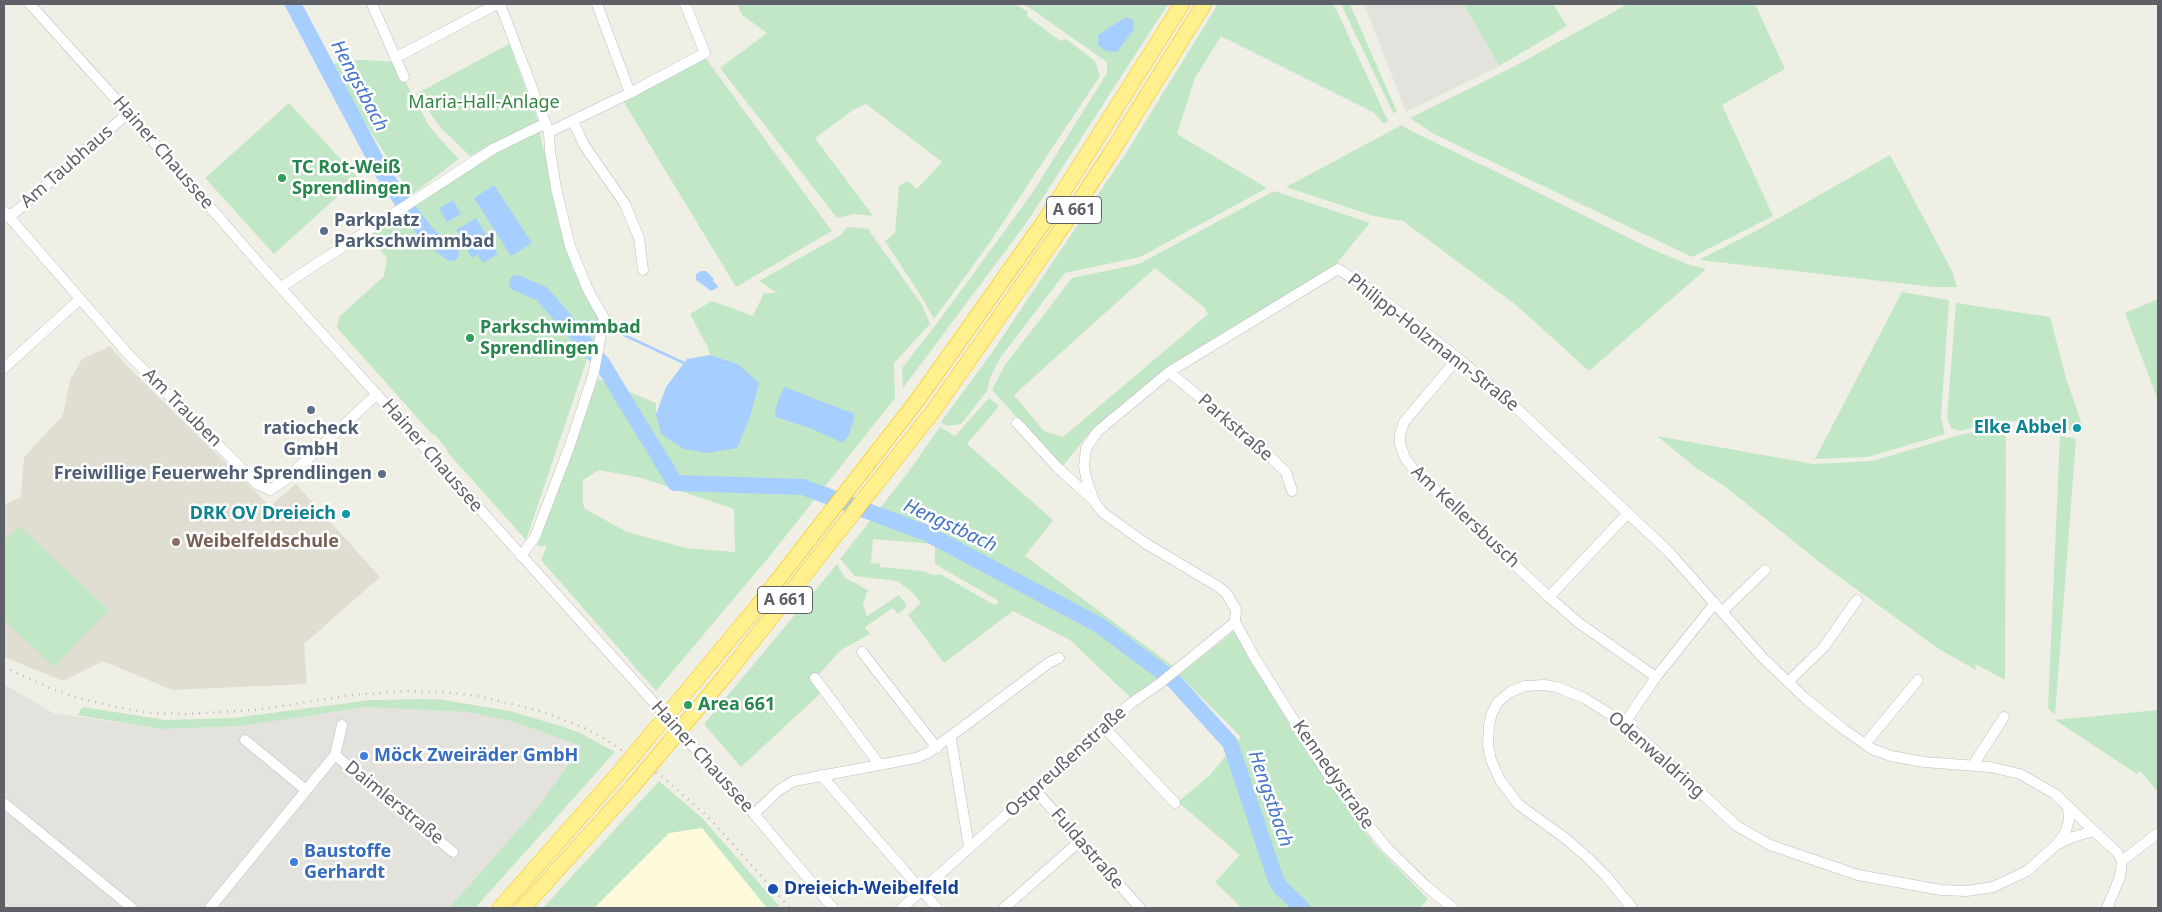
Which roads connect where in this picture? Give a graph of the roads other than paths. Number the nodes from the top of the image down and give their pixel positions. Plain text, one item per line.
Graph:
1 (30, 4) edge
2 (372, 4) edge
3 (498, 4) edge
4 (597, 4) edge
5 (685, 4) edge
6 (1182, 4) edge
7 (1204, 4) edge
8 (395, 58) junction
9 (404, 77) dead end
10 (630, 94) junction
11 (128, 113) junction
12 (573, 121) junction
13 (547, 128) junction
14 (5, 214) edge
15 (643, 270) dead end
16 (281, 287) junction
17 (80, 300) junction
18 (1458, 358) junction
19 (4, 368) edge
20 (1169, 372) junction
21 (377, 394) junction
22 (1017, 423) dead end
23 (1292, 491) dead end
24 (1094, 501) junction
25 (1628, 513) junction
26 (521, 556) junction
27 (1765, 570) dead end
28 (1549, 597) junction
29 (1857, 600) dead end
30 (1715, 603) junction
31 (1722, 612) junction
32 (1235, 622) junction
33 (862, 652) dead end
34 (1059, 658) dead end
35 (1656, 677) junction
36 (814, 678) dead end
37 (1918, 680) dead end
38 (1788, 682) junction
39 (2004, 717) dead end
40 (1624, 724) junction
41 (342, 725) dead end
42 (1104, 727) junction
43 (950, 739) junction
44 (245, 740) dead end
45 (1865, 744) junction
46 (937, 748) junction
47 (335, 755) junction
48 (879, 764) junction
49 (1972, 765) junction
50 (821, 775) junction
51 (306, 790) junction
52 (1035, 790) junction
53 (4, 803) edge
54 (1175, 803) dead end
55 (2068, 806) junction
56 (754, 814) junction
57 (2094, 831) junction
58 (2158, 833) edge
59 (1080, 841) junction
60 (2056, 845) junction
61 (969, 848) junction
62 (454, 852) dead end
63 (2122, 861) junction
64 (922, 891) junction
65 (132, 908) edge
66 (210, 908) edge
67 (500, 908) edge
68 (523, 908) edge
69 (833, 908) edge
70 (902, 908) edge
71 (937, 908) edge
72 (1004, 908) edge
73 (1140, 908) edge
74 (1453, 908) edge
75 (1632, 908) edge
76 (2107, 908) edge

1 - 11 street, Hainer Chaussee
2 - 8 street
3 - 8 street
3 - 13 street
4 - 10 street
5 - 10 street
6 - 67 highway, A 661, bridge
7 - 68 highway, A 661, bridge
8 - 9 street
10 - 12 street
11 - 14 street, Am Taubhaus
11 - 16 street, Hainer Chaussee
12 - 13 street
12 - 15 street
13 - 16 street
13 - 26 street
14 - 17 street, Am Trauben
16 - 21 street, Hainer Chaussee
17 - 19 street
17 - 21 street, Am Trauben
18 - 20 street, Philipp-Holzmann-Straße
18 - 25 street, Philipp-Holzmann-Straße
18 - 28 street, Am Kellersbusch
20 - 23 street, Parkstraße
20 - 24 street, Philipp-Holzmann-Straße
21 - 26 street, Hainer Chaussee
22 - 24 street, Philipp-Holzmann-Straße
24 - 32 street, Philipp-Holzmann-Straße
25 - 28 street
25 - 30 street, Philipp-Holzmann-Straße
26 - 56 street, Hainer Chaussee
27 - 31 street
28 - 35 street, Am Kellersbusch
29 - 38 street
30 - 31 street, Philipp-Holzmann-Straße
30 - 35 street
31 - 38 street, Philipp-Holzmann-Straße
32 - 42 street, Ostpreußenstraße
32 - 74 street, Kennedystraße
33 - 46 street
34 - 43 street
35 - 40 street
36 - 48 street
37 - 45 street
38 - 45 street, Philipp-Holzmann-Straße
39 - 49 street
40 - 60 street, Odenwaldring
40 - 75 street, Odenwaldring
41 - 47 street, Daimlerstraße
42 - 52 street, Ostpreußenstraße
42 - 54 street
43 - 46 street
43 - 61 street
44 - 51 street
45 - 49 street, Philipp-Holzmann-Straße
46 - 48 street
47 - 51 street, Daimlerstraße
47 - 62 street, Daimlerstraße
48 - 50 street
49 - 55 street, Philipp-Holzmann-Straße
50 - 56 street
50 - 64 street
51 - 66 street, Daimlerstraße
52 - 59 street, Fuldastraße
52 - 61 street, Ostpreußenstraße
53 - 65 street
55 - 57 street, Philipp-Holzmann-Straße
55 - 60 street, Odenwaldring
56 - 69 street, Hainer Chaussee
57 - 60 street, Odenwaldring
57 - 63 street
58 - 63 street
59 - 72 street
59 - 73 street, Fuldastraße
61 - 64 street, Ostpreußenstraße
63 - 76 street
64 - 70 street, Ostpreußenstraße
64 - 71 street

